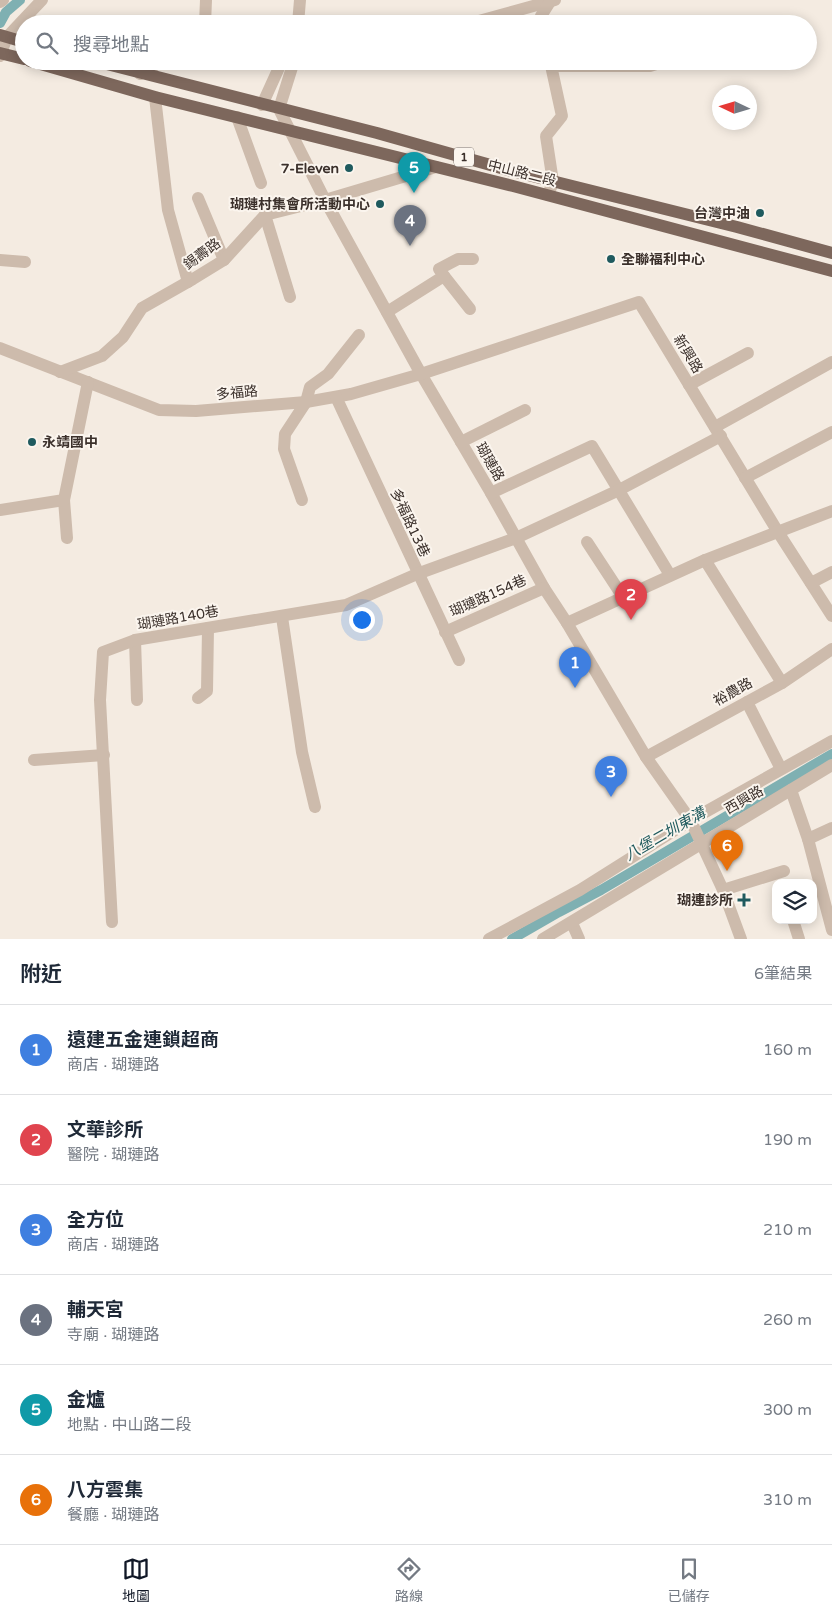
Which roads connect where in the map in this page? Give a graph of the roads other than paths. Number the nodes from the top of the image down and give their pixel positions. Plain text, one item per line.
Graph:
1 (42, 0) edge
2 (206, 0) edge
3 (300, 0) edge
4 (552, 1) edge
5 (26, 15) edge
6 (205, 15) edge
7 (299, 15) edge
8 (501, 15) edge
9 (542, 15) edge
10 (15, 25) edge
11 (3, 36) edge
12 (1, 54) edge
13 (15, 58) edge
14 (61, 70) edge
15 (126, 70) edge
16 (147, 70) edge
17 (278, 70) edge
18 (291, 70) edge
19 (551, 70) edge
20 (140, 74) junction
21 (155, 97) junction
22 (262, 104) junction
23 (279, 109) junction
24 (237, 117) junction
25 (290, 130) junction
26 (436, 167) junction
27 (553, 182) junction
28 (261, 183) dead end
29 (548, 195) junction
30 (198, 198) dead end
31 (325, 200) junction
32 (265, 215) junction
33 (832, 253) edge
34 (473, 259) dead end
35 (0, 260) edge
36 (224, 260) junction
37 (25, 262) dead end
38 (832, 271) edge
39 (444, 276) junction
40 (188, 282) junction
41 (290, 297) dead end
42 (470, 309) dead end
43 (387, 312) junction
44 (359, 335) dead end
45 (0, 348) edge
46 (748, 353) dead end
47 (832, 362) edge
48 (60, 372) junction
49 (421, 374) junction
50 (88, 382) junction
51 (689, 385) junction
52 (336, 397) junction
53 (306, 402) junction
54 (525, 410) dead end
55 (718, 432) junction
56 (832, 432) edge
57 (462, 442) junction
58 (745, 478) junction
59 (619, 490) junction
60 (491, 493) junction
61 (64, 500) junction
62 (302, 500) dead end
63 (0, 510) edge
64 (832, 511) edge
65 (778, 532) junction
66 (67, 538) dead end
67 (516, 538) junction
68 (587, 542) dead end
69 (705, 560) junction
70 (832, 572) edge
71 (417, 574) junction
72 (670, 575) junction
73 (811, 583) junction
74 (544, 588) junction
75 (623, 597) junction
76 (832, 616) edge
77 (282, 617) junction
78 (567, 623) junction
79 (208, 628) junction
80 (445, 632) junction
81 (135, 640) junction
82 (832, 649) edge
83 (459, 660) dead end
84 (782, 683) junction
85 (198, 698) dead end
86 (137, 700) dead end
87 (748, 702) junction
88 (832, 741) edge
89 (104, 755) junction
90 (646, 757) junction
91 (34, 760) dead end
92 (832, 765) edge
93 (781, 769) junction
94 (791, 790) junction
95 (314, 807) dead end
96 (691, 820) junction
97 (832, 828) edge
98 (808, 839) junction
99 (702, 841) junction
100 (784, 871) dead end
101 (723, 890) junction
102 (112, 922) dead end
103 (572, 923) junction
104 (794, 924) edge
105 (832, 930) edge
106 (489, 939) edge
107 (543, 939) edge
108 (579, 939) edge
109 (741, 939) edge
110 (799, 939) edge

1 - 5 street
2 - 6 street
3 - 7 street
4 - 8 street
4 - 9 street
10 - 11 street
11 - 12 street
12 - 13 main road
14 - 21 main road, 中山路二段 / 1
15 - 20 main road, 中山路二段 / 1
16 - 20 street
17 - 22 street
18 - 23 street
19 - 27 street
20 - 22 main road, 中山路二段 / 1
21 - 24 main road, 中山路二段 / 1
21 - 40 street
22 - 23 main road, 中山路二段 / 1
23 - 25 street, 瑚璉路
23 - 27 main road, 中山路二段 / 1
24 - 25 main road, 中山路二段 / 1
24 - 28 street
25 - 26 main road, 中山路二段 / 1
25 - 31 street, 瑚璉路
26 - 29 main road, 中山路二段 / 1
26 - 31 street
27 - 29 street
27 - 33 main road, 中山路二段 / 1
29 - 38 main road, 中山路二段 / 1
30 - 36 street
31 - 32 street
31 - 43 street, 瑚璉路
32 - 36 street, 錫壽路
32 - 41 street
34 - 39 street
35 - 37 street
36 - 40 street, 錫壽路
39 - 42 street
39 - 43 street
40 - 48 street, 錫壽路
43 - 49 street, 瑚璉路
44 - 53 street
45 - 48 street
46 - 51 street
47 - 55 street, 瑚璉路140巷
48 - 50 street, 多福路
49 - 51 street, 新興路
49 - 52 street, 多福路
49 - 57 street, 瑚璉路
50 - 53 street, 多福路
50 - 61 street
51 - 55 street, 新興路
52 - 53 street, 多福路
52 - 71 street, 多福路13巷
53 - 62 street
54 - 57 street
55 - 58 street, 新興路
55 - 59 street, 瑚璉路140巷
56 - 58 street
57 - 60 street, 瑚璉路
58 - 65 street, 新興路
59 - 60 street
59 - 67 street, 瑚璉路140巷
59 - 72 street
60 - 67 street, 瑚璉路
61 - 63 street
61 - 66 street
64 - 65 street
65 - 69 street
65 - 73 street, 新興路
67 - 71 street, 瑚璉路140巷
67 - 74 street, 瑚璉路
68 - 75 street
69 - 72 street
69 - 84 street
70 - 73 street
71 - 77 street, 瑚璉路140巷
71 - 80 street, 多福路13巷
72 - 75 street
73 - 76 street, 新興路
74 - 78 street, 瑚璉路
74 - 80 street, 瑚璉路154巷
75 - 78 street
77 - 79 street, 瑚璉路140巷
77 - 95 street
78 - 90 street, 瑚璉路
79 - 81 street, 瑚璉路140巷
79 - 85 street
80 - 83 street, 多福路13巷
81 - 86 street
81 - 89 street, 瑚璉路140巷
82 - 84 street, 裕農路
84 - 87 street, 裕農路
87 - 90 street, 裕農路
87 - 93 street
88 - 93 street
89 - 91 street
89 - 102 street, 瑚璉路140巷
90 - 96 street, 瑚璉路
92 - 94 street, 西興路
93 - 96 street
94 - 98 street
94 - 99 street, 西興路
96 - 99 street, 瑚璉路
96 - 106 street
97 - 98 street
98 - 105 street
99 - 101 street
99 - 103 street, 西興路
100 - 101 street
101 - 109 street
103 - 107 street, 西興路
103 - 108 street
104 - 110 street

